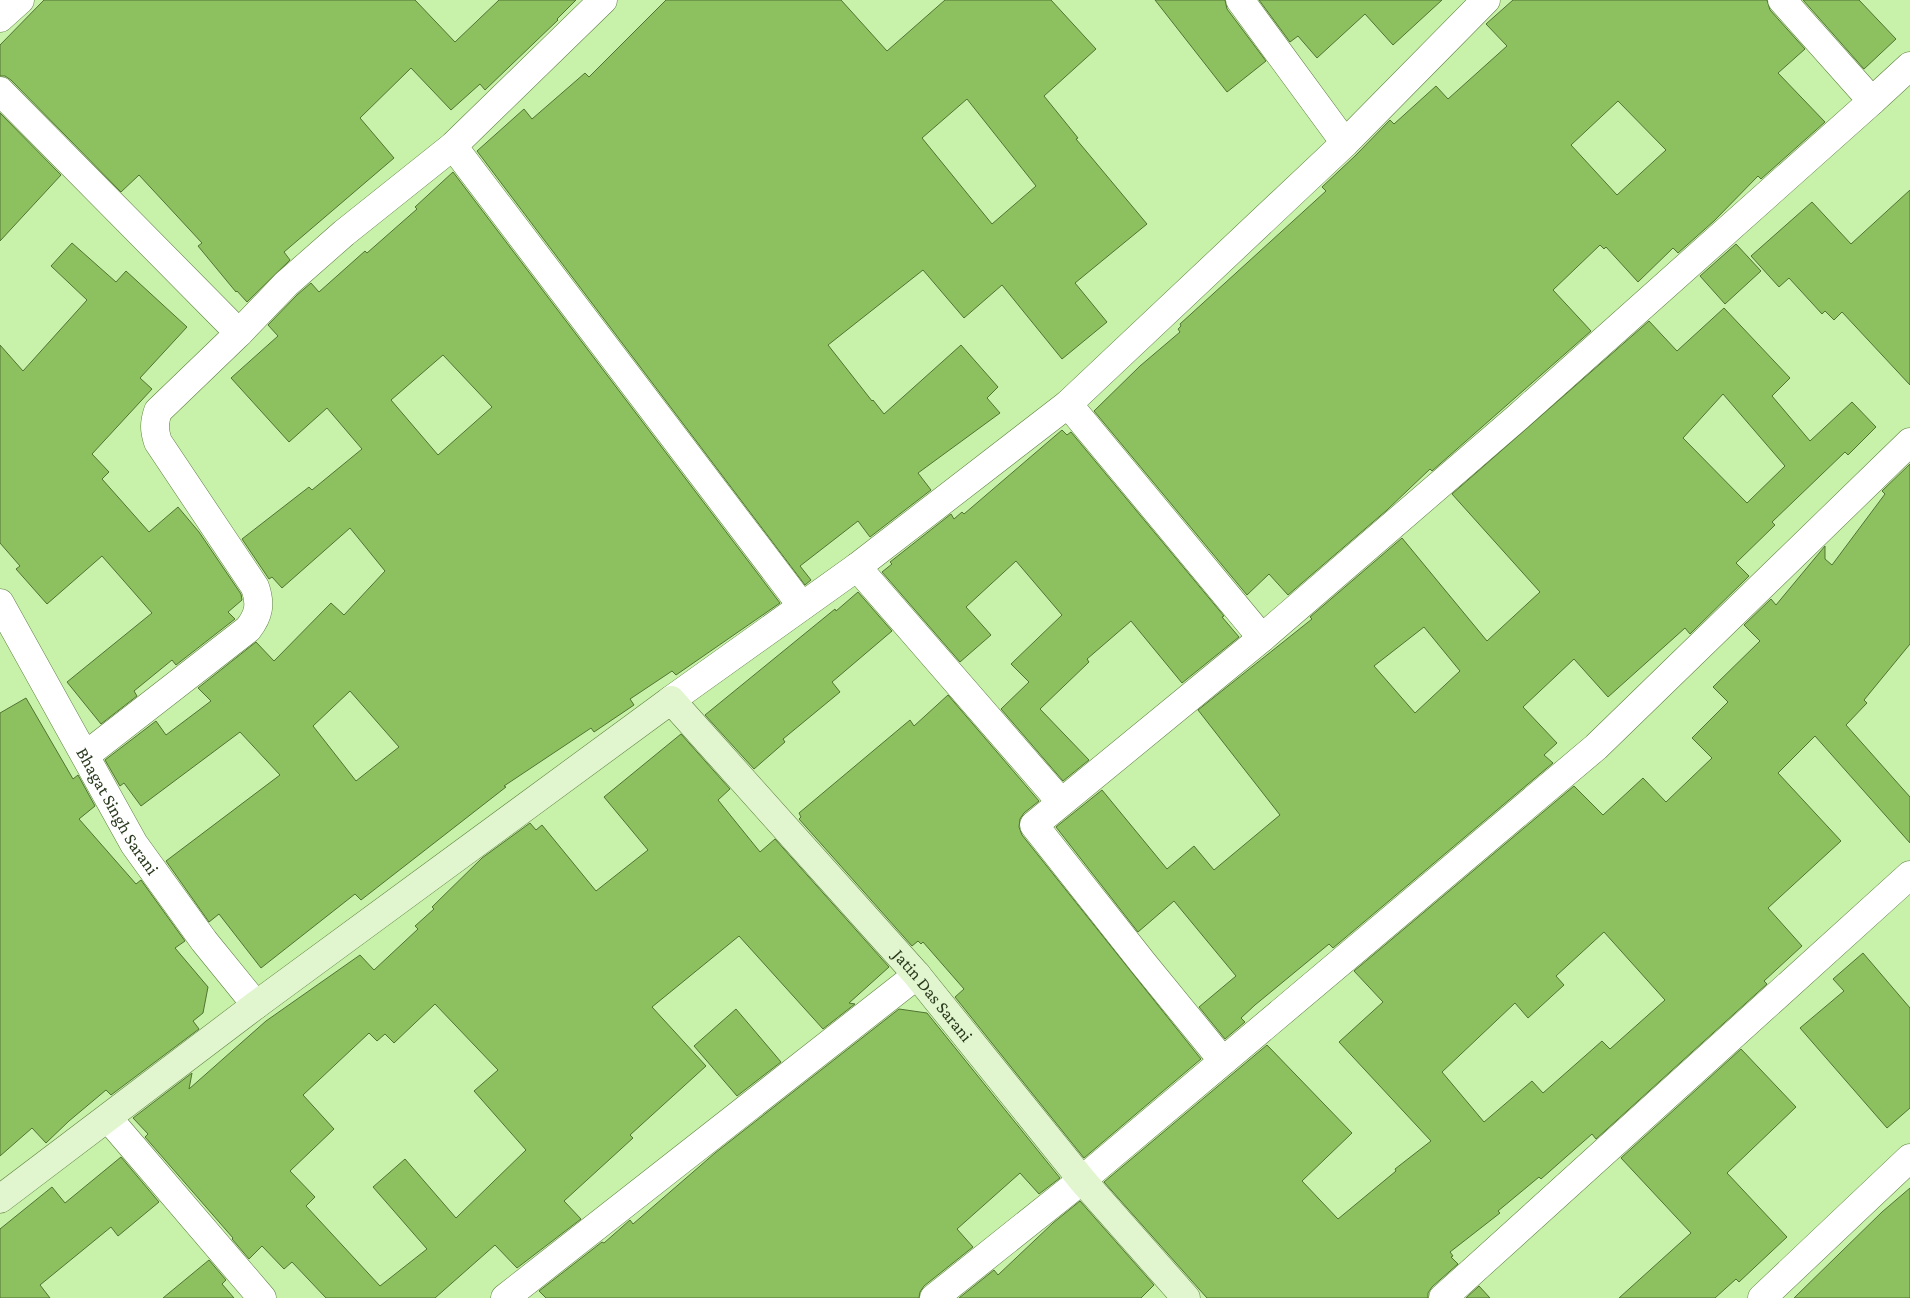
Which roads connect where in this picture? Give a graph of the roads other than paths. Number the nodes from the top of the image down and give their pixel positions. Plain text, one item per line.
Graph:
1 (20, 0) edge
2 (603, 0) edge
3 (1240, 0) edge
4 (1486, 0) edge
5 (1782, 0) edge
6 (0, 18) edge
7 (1910, 66) edge
8 (0, 91) edge
9 (1872, 101) junction
10 (1345, 143) junction
11 (453, 146) junction
12 (239, 333) junction
13 (1068, 404) junction
14 (1910, 442) edge
15 (857, 566) junction
16 (0, 602) edge
17 (802, 606) junction
18 (1262, 638) junction
19 (671, 700) junction
20 (86, 755) junction
21 (1061, 802) junction
22 (1910, 875) edge
23 (917, 975) junction
24 (256, 1005) junction
25 (1223, 1061) junction
26 (108, 1118) junction
27 (1910, 1158) edge
28 (1082, 1180) junction
29 (0, 1199) edge
30 (262, 1298) edge
31 (505, 1298) edge
32 (934, 1298) edge
33 (1186, 1298) edge
34 (1443, 1298) edge
35 (1762, 1298) edge

1 - 6 street
2 - 11 street
3 - 10 street
4 - 10 street
5 - 9 street
7 - 9 street
8 - 12 street
9 - 18 street
10 - 13 street
11 - 12 street
11 - 17 street
12 - 20 street
13 - 15 street
13 - 18 street
14 - 25 street
15 - 17 street
15 - 21 street
16 - 20 street, Bhagat Singh Sarani
17 - 19 street
18 - 21 street
19 - 23 street, Jatin Das Sarani
19 - 24 street
20 - 24 street, Bhagat Singh Sarani
21 - 25 street
22 - 34 street
23 - 28 street, Jatin Das Sarani
23 - 31 street
24 - 26 street
25 - 28 street
26 - 29 street
26 - 30 street
27 - 35 street
28 - 32 street
28 - 33 street, Jatin Das Sarani

